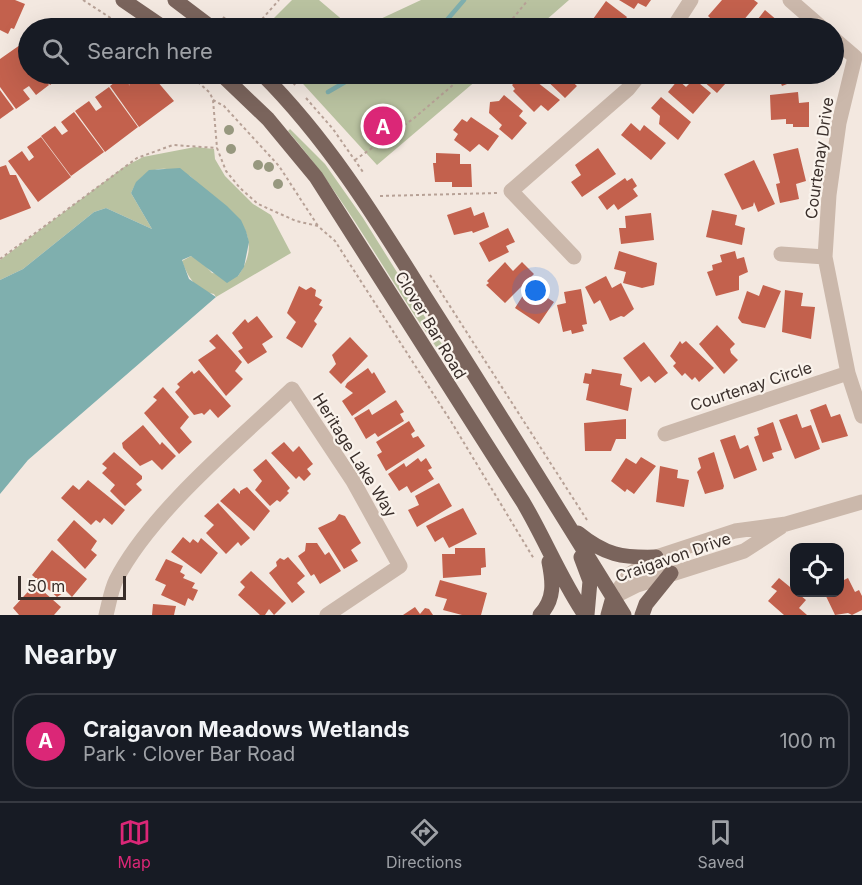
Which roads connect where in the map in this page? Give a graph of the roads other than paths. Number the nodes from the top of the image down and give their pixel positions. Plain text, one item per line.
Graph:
1 (123, 0) edge
2 (175, 0) edge
3 (691, 0) edge
4 (790, 0) edge
5 (149, 18) edge
6 (199, 18) edge
7 (680, 18) edge
8 (811, 18) edge
9 (844, 48) edge
10 (231, 84) edge
11 (271, 84) edge
12 (632, 84) edge
13 (781, 254) dead end
14 (574, 257) dead end
15 (825, 257) junction
16 (848, 373) junction
17 (862, 416) edge
18 (665, 434) dead end
19 (862, 502) edge
20 (566, 524) junction
21 (786, 524) junction
22 (546, 541) junction
23 (656, 557) junction
24 (671, 573) junction
25 (590, 593) junction
26 (613, 597) junction
27 (106, 615) edge
28 (327, 615) edge
29 (540, 615) edge
30 (586, 615) edge
31 (608, 615) edge
32 (624, 615) edge
33 (642, 615) edge

1 - 5 main road
2 - 6 main road
3 - 7 street
4 - 8 street
9 - 15 street, Courtenay Drive
10 - 22 main road, Clover Bar Road
11 - 20 main road, Clover Bar Road
12 - 14 street
13 - 15 street
15 - 16 street, Courtenay Drive
16 - 17 street, Courtenay Drive
16 - 18 street, Courtenay Circle
19 - 21 street, Craigavon Drive
20 - 23 main road
20 - 25 main road
20 - 26 main road, Clover Bar Road
21 - 23 street, Craigavon Drive
21 - 24 street, Craigavon Drive
22 - 25 main road
22 - 29 main road
22 - 30 main road, Clover Bar Road
23 - 26 street, Craigavon Drive
24 - 26 street, Craigavon Drive
24 - 33 main road
25 - 26 main road
25 - 30 main road
26 - 31 main road
26 - 32 main road, Clover Bar Road
27 - 28 street, Heritage Lake Way

